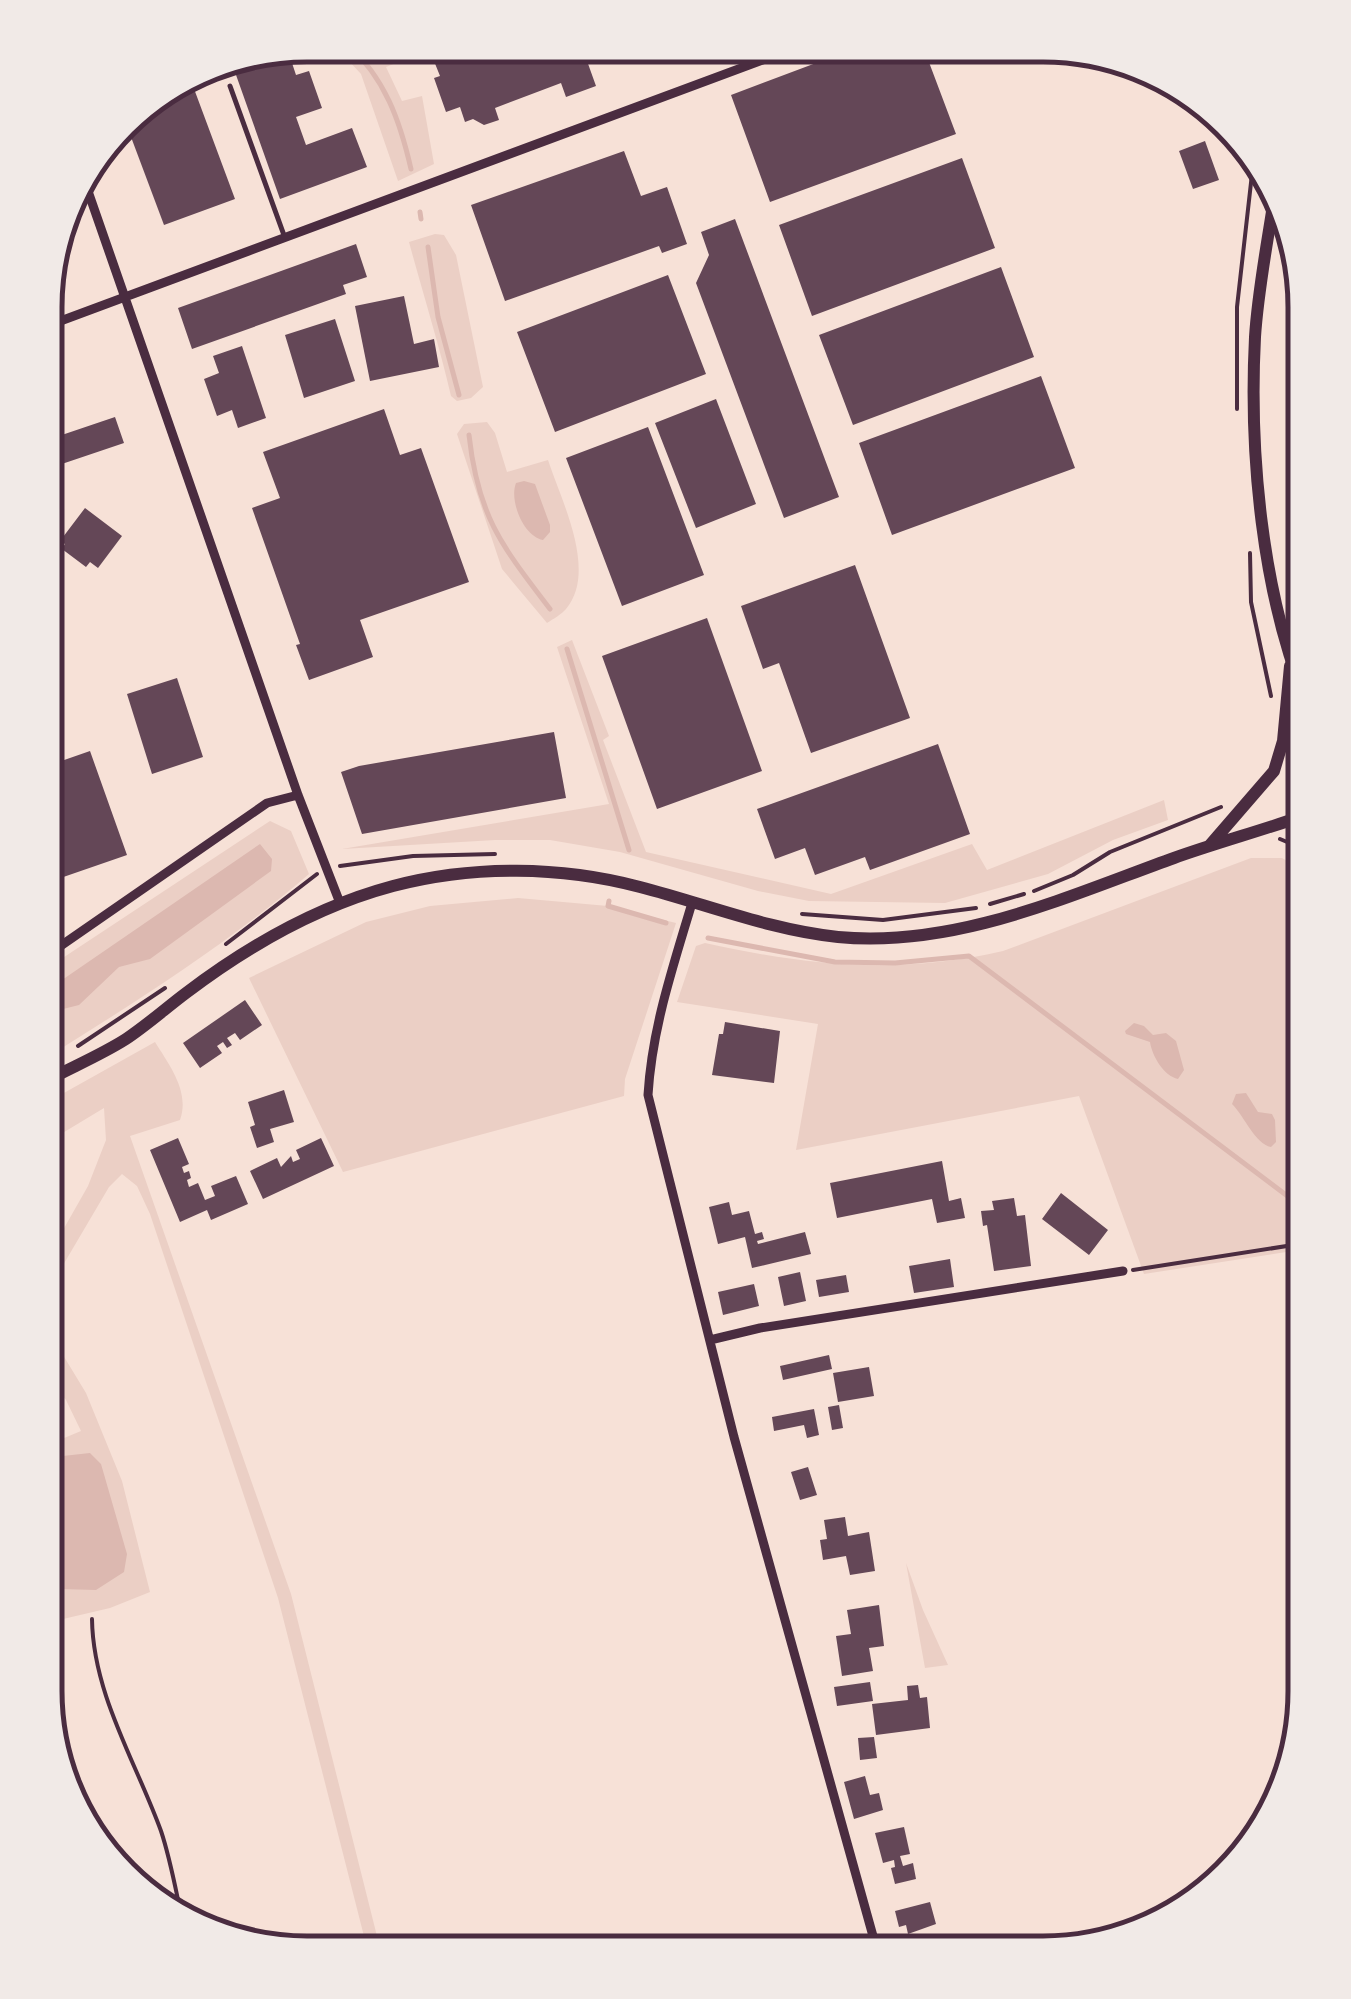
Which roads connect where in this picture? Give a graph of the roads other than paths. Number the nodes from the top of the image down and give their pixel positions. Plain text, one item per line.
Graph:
1 (756, 62) edge
2 (230, 86) dead end
3 (90, 196) edge
4 (1275, 230) edge
5 (285, 238) junction
6 (126, 298) junction
7 (62, 321) edge
8 (1288, 655) edge
9 (1288, 690) edge
10 (298, 795) junction
11 (1288, 823) edge
12 (1210, 845) junction
13 (340, 903) junction
14 (692, 903) junction
15 (62, 945) edge
16 (62, 1073) edge
17 (1123, 1271) road end
18 (710, 1340) junction
19 (873, 1936) edge

1 - 5 street
2 - 5 lane
3 - 6 street
4 - 8 main road
5 - 6 street
6 - 7 street
6 - 10 street
9 - 12 main road
10 - 13 street
10 - 15 street
11 - 12 main road
12 - 14 main road
13 - 14 main road
13 - 16 main road
14 - 18 street
17 - 18 street
18 - 19 street

